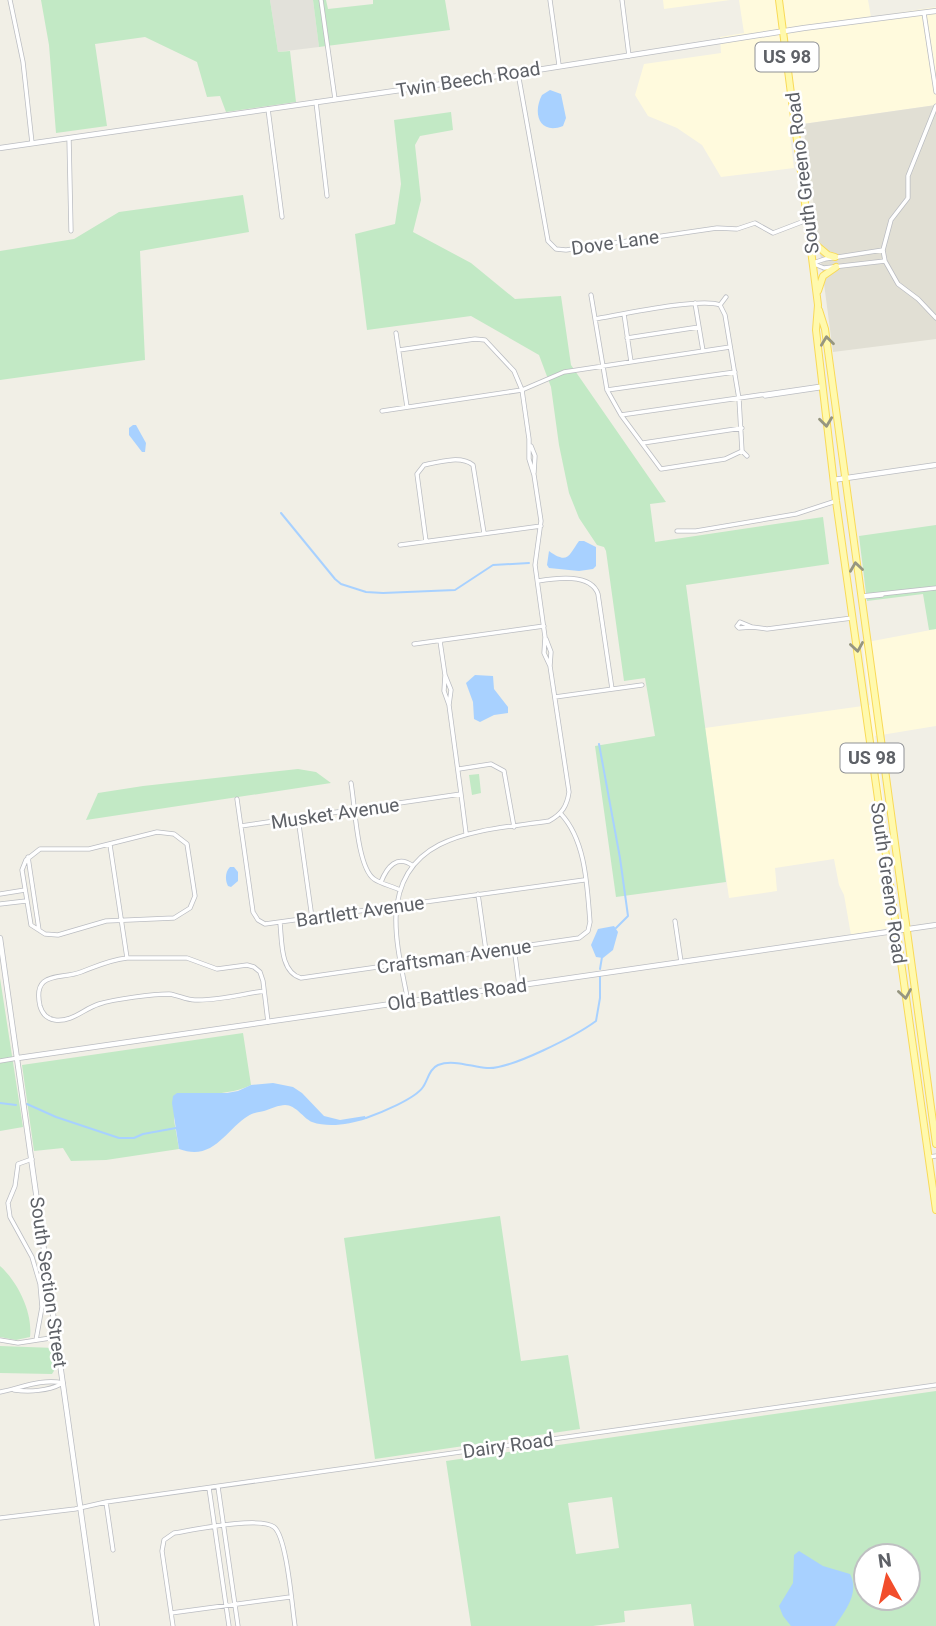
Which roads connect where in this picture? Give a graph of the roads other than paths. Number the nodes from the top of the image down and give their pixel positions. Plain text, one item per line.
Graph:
1 (10, 0) edge
2 (321, 0) edge
3 (550, 0) edge
4 (622, 0) edge
5 (779, 0) edge
6 (936, 11) edge
7 (924, 13) junction
8 (784, 31) junction
9 (629, 56) junction
10 (559, 65) junction
11 (518, 73) junction
12 (936, 92) edge
13 (335, 99) junction
14 (316, 102) junction
15 (936, 106) edge
16 (268, 109) junction
17 (69, 138) junction
18 (32, 143) junction
19 (0, 148) edge
20 (327, 196) dead end
21 (282, 218) dead end
22 (807, 220) junction
23 (71, 231) dead end
24 (810, 239) junction
25 (883, 250) junction
26 (835, 257) junction
27 (885, 261) junction
28 (813, 263) junction
29 (836, 267) junction
30 (591, 296) dead end
31 (816, 296) junction
32 (726, 297) dead end
33 (695, 303) junction
34 (720, 305) junction
35 (818, 305) junction
36 (624, 314) junction
37 (595, 318) junction
38 (936, 318) edge
39 (699, 327) junction
40 (396, 333) dead end
41 (627, 338) junction
42 (730, 347) junction
43 (399, 350) junction
44 (702, 351) junction
45 (631, 362) junction
46 (602, 366) junction
47 (734, 372) junction
48 (822, 386) junction
49 (522, 390) junction
50 (607, 390) junction
51 (739, 399) junction
52 (407, 408) junction
53 (383, 411) dead end
54 (621, 415) junction
55 (742, 428) junction
56 (643, 443) junction
57 (742, 452) junction
58 (747, 456) dead end
59 (936, 465) edge
60 (845, 479) junction
61 (833, 481) junction
62 (836, 501) junction
63 (541, 526) junction
64 (677, 531) dead end
65 (484, 533) junction
66 (426, 541) junction
67 (400, 545) dead end
68 (538, 581) junction
69 (936, 588) edge
70 (860, 597) junction
71 (852, 618) junction
72 (544, 626) junction
73 (752, 627) dead end
74 (440, 641) junction
75 (414, 645) dead end
76 (642, 685) dead end
77 (612, 689) junction
78 (555, 698) junction
79 (877, 720) junction
80 (867, 721) junction
81 (459, 769) junction
82 (351, 783) dead end
83 (461, 794) junction
84 (237, 799) dead end
85 (355, 809) junction
86 (561, 814) junction
87 (298, 818) junction
88 (241, 826) junction
89 (514, 827) junction
90 (466, 833) junction
91 (110, 845) junction
92 (28, 858) junction
93 (413, 866) junction
94 (584, 879) junction
95 (381, 882) junction
96 (400, 890) junction
97 (25, 892) junction
98 (33, 892) junction
99 (0, 894) edge
100 (478, 894) junction
101 (26, 901) junction
102 (0, 904) edge
103 (398, 906) junction
104 (312, 918) junction
105 (121, 920) junction
106 (675, 921) dead end
107 (280, 923) junction
108 (936, 925) edge
109 (905, 929) junction
110 (39, 930) junction
111 (895, 930) junction
112 (0, 938) edge
113 (514, 947) junction
114 (486, 951) junction
115 (127, 958) junction
116 (681, 962) junction
117 (402, 963) junction
118 (519, 985) junction
119 (264, 991) junction
120 (408, 1002) junction
121 (268, 1022) junction
122 (18, 1058) junction
123 (0, 1061) edge
124 (936, 1144) edge
125 (932, 1157) edge
126 (32, 1159) junction
127 (936, 1210) edge
128 (57, 1337) junction
129 (0, 1340) edge
130 (36, 1340) junction
131 (63, 1383) junction
132 (936, 1385) edge
133 (0, 1392) edge
134 (218, 1486) junction
135 (209, 1488) junction
136 (106, 1502) junction
137 (81, 1507) junction
138 (0, 1518) edge
139 (224, 1526) junction
140 (215, 1527) junction
141 (113, 1550) dead end
142 (290, 1597) junction
143 (235, 1604) junction
144 (226, 1605) junction
145 (171, 1613) junction
146 (97, 1626) edge
147 (173, 1626) edge
148 (229, 1626) edge
149 (239, 1626) edge
150 (295, 1626) edge

1 - 18 street
2 - 13 street
3 - 10 street
4 - 9 street
5 - 8 main road, South Greeno Road / US 98
6 - 7 street, Twin Beech Road
7 - 8 street, Twin Beech Road
7 - 12 street
8 - 9 street, Twin Beech Road
8 - 22 main road, South Greeno Road / US 98
9 - 10 street, Twin Beech Road
10 - 11 street, Twin Beech Road
11 - 13 street, Twin Beech Road
11 - 22 street, Dove Lane
13 - 14 street, Twin Beech Road
14 - 16 street, Twin Beech Road
14 - 20 street
15 - 25 street
16 - 17 street, Twin Beech Road
16 - 21 street
17 - 18 street, Twin Beech Road
17 - 23 street
18 - 19 street, Twin Beech Road
22 - 24 main road, South Greeno Road / US 98
24 - 26 main road
24 - 28 main road, South Greeno Road / US 98
25 - 26 street
25 - 27 street
26 - 28 street
27 - 29 street
27 - 38 street
28 - 29 street
28 - 31 main road, South Greeno Road / US 98
29 - 31 main road
30 - 37 street
31 - 35 main road, South Greeno Road / US 98
32 - 34 street
33 - 34 street
33 - 36 street
33 - 39 street
34 - 42 street
35 - 48 main road, South Greeno Road / US 98
60 -> 35 main road, South Greeno Road / US 98
36 - 37 street
36 - 41 street
37 - 46 street
39 - 41 street
39 - 44 street
40 - 43 street
41 - 45 street
42 - 44 street
42 - 47 street
43 - 49 street
43 - 52 street
44 - 45 street
45 - 46 street
46 - 49 street
46 - 50 street
47 - 50 street
47 - 51 street
48 - 51 street
48 -> 61 main road, South Greeno Road / US 98
49 - 52 street
49 - 63 street
50 - 54 street
51 - 54 street
51 - 55 street
52 - 53 street
54 - 56 street
55 - 56 street
55 - 57 street
56 - 57 street
57 - 58 street
59 - 60 street
60 - 61 street
70 -> 60 main road, South Greeno Road / US 98
61 - 62 main road, South Greeno Road / US 98
62 - 64 street
62 - 71 main road, South Greeno Road / US 98
63 - 65 street
63 - 68 street
65 - 66 street
65 - 66 street
66 - 67 street
68 - 72 street
68 - 77 street
69 - 70 street
70 - 79 main road, South Greeno Road / US 98
71 - 73 street
71 -> 80 main road, South Greeno Road / US 98
72 - 74 street
72 - 78 street
74 - 75 street
74 - 81 street
76 - 77 street
77 - 78 street
78 - 86 street
79 - 80 street
79 - 109 main road, South Greeno Road / US 98
80 - 111 main road, South Greeno Road / US 98
81 - 83 street
81 - 89 street
82 - 85 street
83 - 85 street, Musket Avenue
83 - 90 street
84 - 88 street, Bartlett Avenue
85 - 87 street, Musket Avenue
85 - 95 street
86 - 89 street
86 - 94 street, Craftsman Avenue
87 - 88 street, Musket Avenue
87 - 104 street
88 - 107 street, Bartlett Avenue
89 - 90 street
90 - 93 street
91 - 92 street
91 - 105 street
91 - 105 street
92 - 97 street
92 - 98 street
93 - 95 street
93 - 96 street
94 - 100 street, Bartlett Avenue
94 - 113 street, Craftsman Avenue
95 - 96 street
96 - 103 street
97 - 98 street
97 - 99 street
97 - 101 street
98 - 110 street
100 - 103 street, Bartlett Avenue
100 - 114 street
101 - 102 street
101 - 110 street
103 - 104 street, Bartlett Avenue
103 - 117 street
104 - 107 street, Bartlett Avenue
105 - 110 street
105 - 115 street
106 - 116 street
107 - 117 street, Craftsman Avenue
108 - 109 street, Old Battles Road
109 - 111 street, Old Battles Road
109 - 124 main road, South Greeno Road / US 98
111 - 116 street, Old Battles Road
111 -> 125 main road, South Greeno Road / US 98
112 - 122 street, South Section Street
113 - 114 street, Craftsman Avenue
113 - 118 street
114 - 117 street, Craftsman Avenue
115 - 119 street
115 - 119 street
116 - 118 street, Old Battles Road
117 - 120 street
118 - 120 street, Old Battles Road
119 - 121 street
120 - 121 street, Old Battles Road
121 - 122 street, Old Battles Road
122 - 123 street
122 - 126 street, South Section Street
125 - 127 main road, South Greeno Road / US 98
126 - 128 street, South Section Street
126 - 130 street
128 - 130 street
128 - 131 street, South Section Street
129 - 130 street
131 - 133 street
131 - 137 street, South Section Street
132 - 134 street, Dairy Road
134 - 135 street, Dairy Road
134 - 139 street
135 - 136 street, Dairy Road
135 - 140 street
136 - 137 street, Dairy Road
136 - 141 street
137 - 138 street, Dairy Road
137 - 146 street, South Section Street
139 - 140 street
139 - 142 street
139 - 143 street
140 - 144 street
140 - 145 street
142 - 143 street
142 - 150 street
143 - 144 street
143 - 149 street
144 - 145 street
144 - 148 street
145 - 147 street

